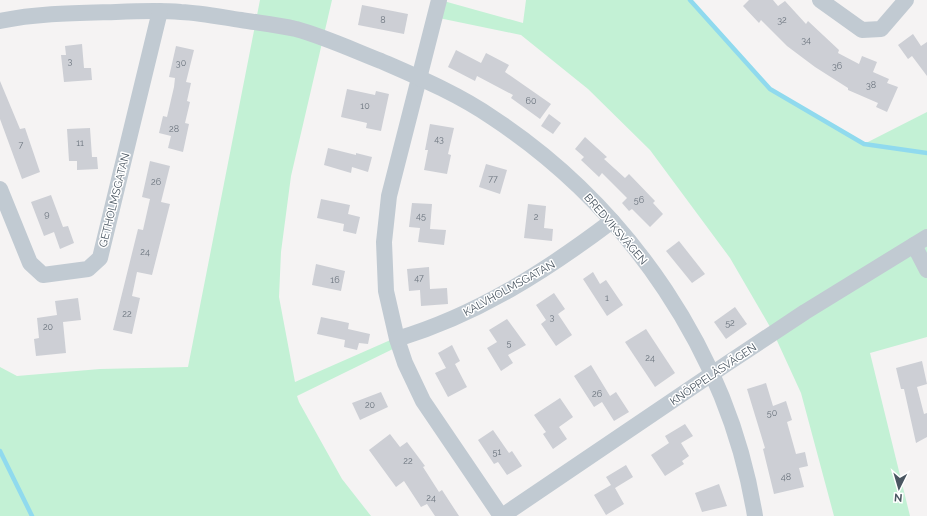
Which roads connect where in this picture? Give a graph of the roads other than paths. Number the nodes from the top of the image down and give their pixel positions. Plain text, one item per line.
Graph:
1 (439, 0) edge
2 (820, 0) edge
3 (906, 0) edge
4 (160, 11) junction
5 (0, 21) edge
6 (419, 78) junction
7 (0, 189) edge
8 (612, 221) junction
9 (921, 241) edge
10 (927, 270) edge
11 (397, 339) junction
12 (711, 374) junction
13 (502, 516) edge
14 (755, 516) edge

1 - 6 street
2 - 3 street
4 - 5 street
4 - 6 street
4 - 7 street, GETHOLMSGATAN
6 - 8 street, BREDVIKSVÄGEN
6 - 11 street
8 - 11 street, KALVHOLMSGATAN
8 - 12 street, BREDVIKSVÄGEN
9 - 10 street
9 - 12 street, KNÖPPELÅSVÄGEN
11 - 13 street
12 - 13 street, KNÖPPELÅSVÄGEN
12 - 14 street, BREDVIKSVÄGEN

